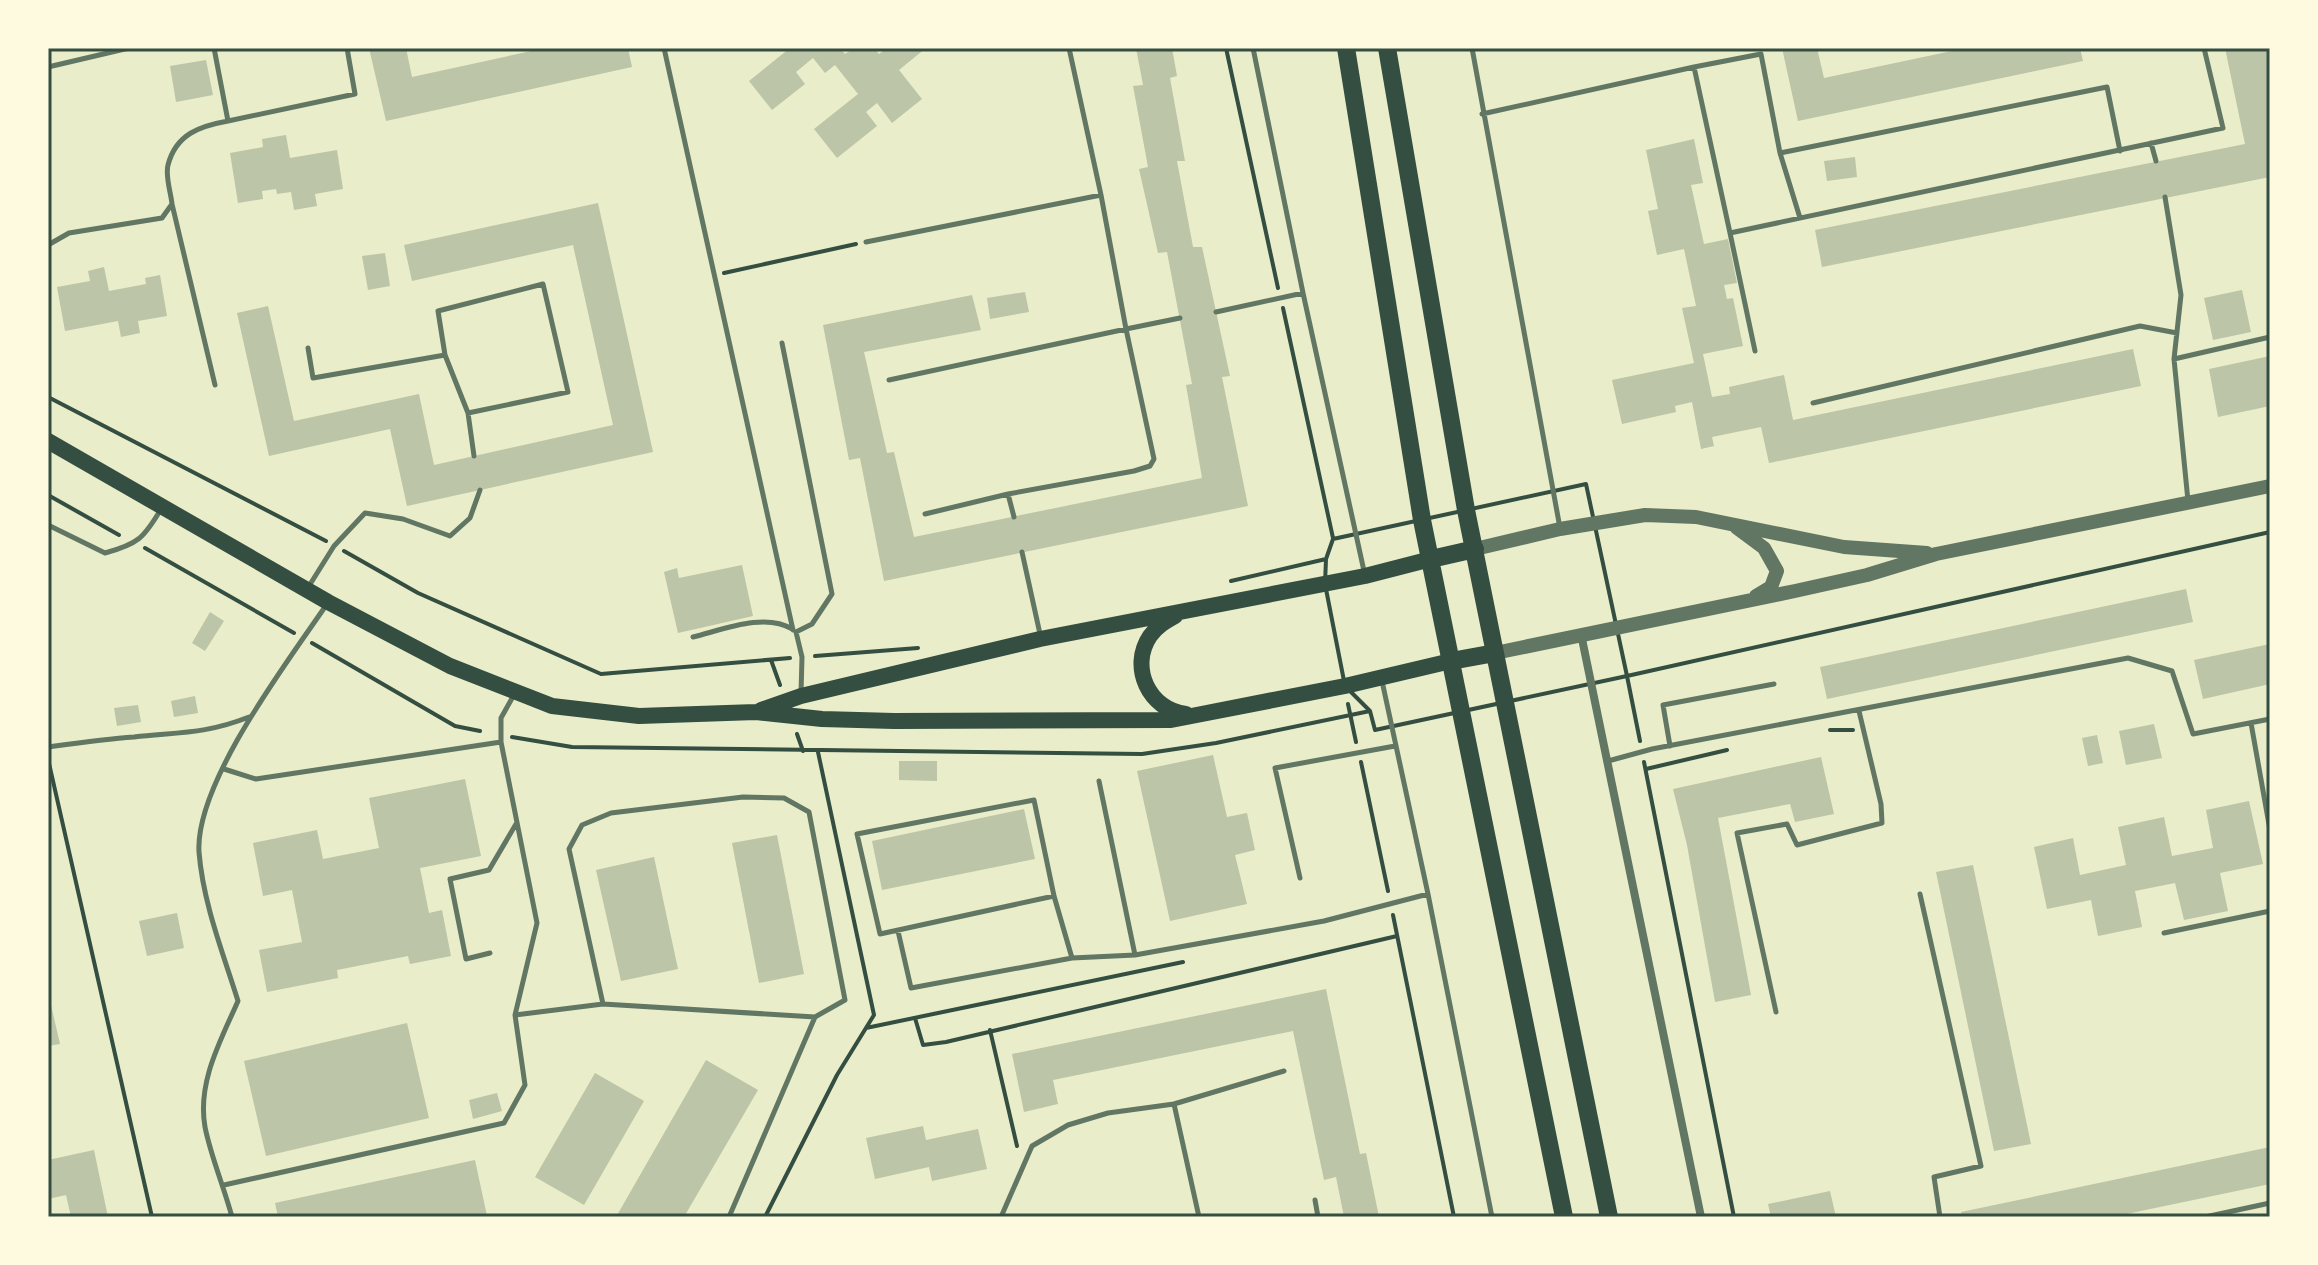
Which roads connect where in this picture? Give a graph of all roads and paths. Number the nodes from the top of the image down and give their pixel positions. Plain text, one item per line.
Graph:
1 (129, 48) edge
2 (214, 48) edge
3 (347, 48) edge
4 (664, 48) edge
5 (1069, 48) edge
6 (1253, 48) edge
7 (1346, 48) edge
8 (1387, 48) edge
9 (1472, 48) edge
10 (2204, 48) edge
11 (1760, 51) edge
12 (48, 67) edge
13 (1694, 67) junction
14 (1482, 114) junction
15 (228, 121) junction
16 (2151, 143) junction
17 (2120, 151) junction
18 (1780, 153) junction
19 (2156, 161) dead end
20 (1101, 195) junction
21 (2165, 197) dead end
22 (172, 204) junction
23 (1800, 218) junction
24 (1730, 233) junction
25 (866, 242) joint
26 (48, 245) edge
27 (714, 275) junction
28 (1303, 293) junction
29 (1216, 312) dead end
30 (1180, 318) dead end
31 (1126, 329) junction
32 (2177, 333) junction
33 (2270, 337) edge
34 (782, 343) dead end
35 (308, 348) dead end
36 (1755, 351) dead end
37 (445, 355) junction
38 (2174, 359) junction
39 (889, 380) dead end
40 (215, 385) dead end
41 (48, 397) edge
42 (1813, 403) dead end
43 (468, 413) junction
44 (48, 441) edge
45 (474, 456) dead end
46 (2270, 486) edge
47 (480, 490) dead end
48 (1008, 494) junction
49 (2188, 502) junction
50 (163, 506) junction
51 (925, 514) dead end
52 (1014, 517) dead end
53 (1727, 522) junction
54 (48, 525) edge
55 (1560, 529) junction
56 (2270, 532) edge
57 (334, 546) junction
58 (1475, 549) junction
59 (1022, 552) dead end
60 (1936, 554) junction
61 (1326, 559) dead end
62 (1431, 559) junction
63 (1365, 576) junction
64 (1220, 584) dead end
65 (307, 590) junction
66 (1749, 601) junction
67 (328, 602) junction
68 (1185, 610) junction
69 (795, 631) junction
70 (1581, 633) junction
71 (693, 637) dead end
72 (1040, 639) junction
73 (923, 647) dead end
74 (1495, 653) junction
75 (802, 657) junction
76 (1451, 661) junction
77 (1382, 678) junction
78 (1774, 684) dead end
79 (1345, 686) junction
80 (516, 692) junction
81 (801, 696) junction
82 (1859, 711) junction
83 (756, 712) junction
84 (1208, 714) junction
85 (250, 717) junction
86 (2270, 719) edge
87 (2251, 723) junction
88 (501, 742) junction
89 (1395, 746) junction
90 (1670, 746) junction
91 (48, 747) edge
92 (1642, 752) junction
93 (1359, 753) junction
94 (48, 758) edge
95 (1608, 761) junction
96 (224, 769) junction
97 (1099, 781) dead end
98 (517, 823) junction
99 (2270, 830) edge
100 (1300, 878) dead end
101 (1428, 894) junction
102 (1920, 894) dead end
103 (1054, 896) junction
104 (1390, 904) junction
105 (2270, 911) edge
106 (898, 931) junction
107 (2164, 933) dead end
108 (1397, 936) junction
109 (490, 953) dead end
110 (1135, 955) junction
111 (1072, 958) junction
112 (1193, 960) dead end
113 (603, 1004) junction
114 (1776, 1012) dead end
115 (515, 1015) junction
116 (815, 1017) junction
117 (915, 1018) junction
118 (866, 1028) dead end
119 (990, 1030) junction
120 (1284, 1071) dead end
121 (1174, 1104) junction
122 (1022, 1168) junction
123 (224, 1185) junction
124 (1315, 1200) dead end
125 (2270, 1203) edge
126 (152, 1217) edge
127 (232, 1217) edge
128 (729, 1217) edge
129 (1001, 1217) edge
130 (1199, 1217) edge
131 (1318, 1217) edge
132 (1454, 1217) edge
133 (1492, 1217) edge
134 (1564, 1217) edge
135 (1609, 1217) edge
136 (1701, 1217) edge
137 (1734, 1217) edge
138 (1940, 1217) edge
139 (2205, 1217) edge

1 - 12 lane
2 - 15 lane
3 - 15 lane
4 - 27 lane
5 - 20 lane
6 - 28 lane
7 - 62 main road
8 - 58 main road
9 - 14 lane
10 - 16 lane
11 - 13 lane
11 - 18 lane
13 - 14 lane
13 - 24 lane
14 - 55 lane
15 - 22 lane
16 - 17 lane
16 - 19 lane
17 - 18 lane
17 - 23 lane
18 - 23 lane
20 - 25 lane
20 - 31 lane
21 - 32 lane
22 - 26 lane
22 - 40 lane
23 - 24 lane
24 - 36 lane
25 - 27 path
27 - 69 lane
28 - 29 lane
28 - 63 lane
30 - 31 lane
31 - 39 lane
31 - 48 lane
32 - 38 lane
32 - 42 lane
33 - 38 lane
34 - 69 lane
35 - 37 lane
37 - 43 lane
37 - 43 lane
38 - 49 lane
41 - 57 path
43 - 45 lane
44 - 50 main road
46 - 49 street
47 - 57 lane
48 - 51 lane
48 - 52 lane
49 - 60 street
50 - 54 lane
50 - 65 main road
53 - 55 street
53 - 60 street
53 - 66 street
55 - 58 street
56 - 92 path
57 - 65 lane
57 - 75 path
58 - 62 main road
58 - 74 main road
59 - 72 lane
60 - 66 street
61 - 64 path
62 - 63 main road
62 - 76 main road
63 - 68 main road
65 - 67 main road
66 - 70 street
67 - 80 main road
67 - 85 lane
68 - 72 main road
68 - 84 main road
69 - 71 lane
69 - 75 lane
70 - 74 street
70 - 95 street
72 - 81 main road
73 - 75 path
74 - 76 main road
74 - 135 main road
75 - 81 lane
76 - 77 main road
76 - 134 main road
77 - 79 main road
77 - 89 lane
78 - 90 lane
79 - 84 main road
79 - 93 path
80 - 83 main road
80 - 88 lane
81 - 83 main road
82 - 87 lane
82 - 90 lane
82 - 114 lane
83 - 84 main road
85 - 91 lane
85 - 96 lane
86 - 87 lane
87 - 99 lane
88 - 96 lane
88 - 98 lane
89 - 93 lane
89 - 101 lane
90 - 92 lane
92 - 95 lane
92 - 137 path
93 - 100 lane
93 - 104 path
94 - 126 path
95 - 136 street
96 - 123 lane
97 - 110 lane
98 - 109 lane
98 - 115 lane
101 - 104 lane
101 - 133 lane
102 - 138 lane
103 - 106 lane
103 - 106 lane
103 - 111 lane
104 - 108 path
104 - 110 lane
105 - 107 lane
106 - 111 lane
108 - 119 path
108 - 132 path
110 - 111 lane
112 - 117 path
113 - 115 lane
113 - 116 lane
113 - 116 lane
115 - 123 lane
116 - 128 lane
117 - 118 path
117 - 119 path
119 - 122 path
120 - 121 lane
121 - 122 lane
121 - 130 lane
122 - 129 lane
123 - 127 lane
124 - 131 lane
125 - 139 lane

